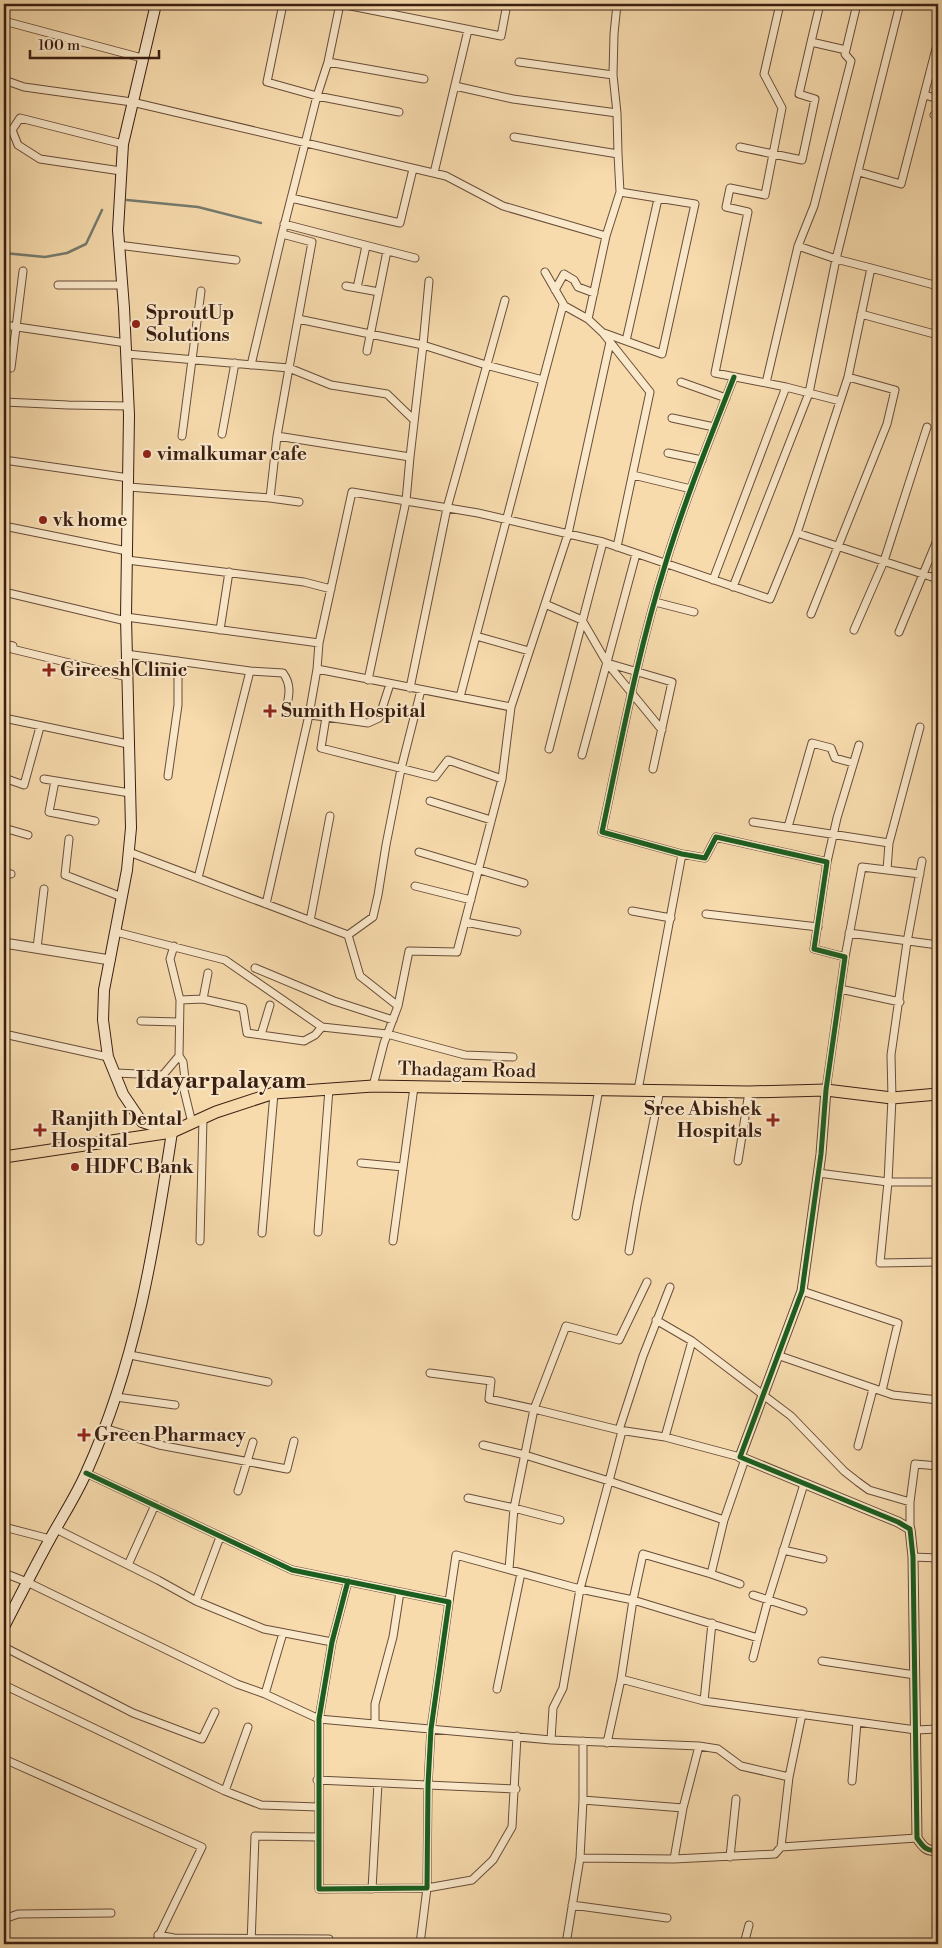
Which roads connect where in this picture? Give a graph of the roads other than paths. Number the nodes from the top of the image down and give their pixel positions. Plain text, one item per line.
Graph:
1 (156, 4) edge
2 (284, 4) edge
3 (341, 4) edge
4 (507, 4) edge
5 (618, 4) edge
6 (780, 4) edge
7 (820, 4) edge
8 (857, 4) edge
9 (900, 4) edge
10 (378, 7) edge
11 (4, 21) edge
12 (468, 30) junction
13 (811, 42) junction
14 (938, 42) edge
15 (846, 50) junction
16 (142, 58) junction
17 (328, 62) junction
18 (519, 62) dead end
19 (613, 75) junction
20 (4, 80) edge
21 (424, 80) dead end
22 (455, 86) junction
23 (925, 95) junction
24 (317, 96) junction
25 (938, 99) edge
26 (132, 102) junction
27 (399, 112) dead end
28 (617, 113) junction
29 (514, 137) dead end
30 (304, 143) junction
31 (123, 144) junction
32 (740, 147) dead end
33 (618, 154) junction
34 (773, 154) junction
35 (413, 169) junction
36 (121, 171) junction
37 (859, 172) junction
38 (434, 173) junction
39 (620, 192) junction
40 (291, 198) junction
41 (658, 199) junction
42 (284, 224) junction
43 (282, 234) junction
44 (606, 236) junction
45 (118, 245) junction
46 (366, 246) junction
47 (798, 246) junction
48 (387, 251) junction
49 (415, 258) dead end
50 (836, 259) junction
51 (236, 260) dead end
52 (871, 268) junction
53 (23, 271) dead end
54 (545, 272) dead end
55 (429, 281) dead end
56 (58, 285) dead end
57 (122, 285) junction
58 (346, 286) dead end
59 (938, 286) edge
60 (357, 288) junction
61 (555, 290) junction
62 (200, 291) dead end
63 (378, 292) junction
64 (594, 293) junction
65 (505, 300) dead end
66 (564, 305) junction
67 (861, 314) junction
68 (298, 319) junction
69 (588, 320) junction
70 (4, 325) edge
71 (16, 327) junction
72 (603, 333) junction
73 (370, 334) junction
74 (938, 335) edge
75 (626, 341) junction
76 (610, 342) junction
77 (126, 343) junction
78 (423, 344) junction
79 (367, 351) dead end
80 (127, 354) junction
81 (191, 360) junction
82 (235, 363) junction
83 (252, 365) junction
84 (486, 365) junction
85 (11, 368) dead end
86 (289, 368) junction
87 (734, 377) junction
88 (848, 377) junction
89 (543, 380) junction
90 (681, 382) dead end
91 (766, 384) junction
92 (786, 387) junction
93 (809, 393) junction
94 (726, 398) junction
95 (840, 401) junction
96 (4, 402) edge
97 (128, 406) junction
98 (672, 418) dead end
99 (414, 420) junction
100 (714, 427) junction
101 (928, 427) dead end
102 (222, 434) dead end
103 (182, 436) dead end
104 (277, 436) junction
105 (668, 453) dead end
106 (410, 457) junction
107 (4, 460) edge
108 (702, 460) junction
109 (633, 475) junction
110 (129, 482) junction
111 (691, 489) junction
112 (270, 498) junction
113 (406, 501) junction
114 (299, 502) dead end
115 (447, 508) junction
116 (507, 520) junction
117 (4, 526) edge
118 (797, 533) junction
119 (568, 534) junction
120 (938, 538) edge
121 (603, 542) junction
122 (837, 546) junction
123 (617, 547) junction
124 (636, 554) junction
125 (127, 555) junction
126 (884, 561) junction
127 (665, 564) junction
128 (229, 572) junction
129 (922, 573) junction
130 (938, 578) edge
131 (713, 580) junction
132 (733, 587) junction
133 (331, 589) junction
134 (4, 592) edge
135 (655, 602) junction
136 (545, 604) junction
137 (694, 612) dead end
138 (811, 614) dead end
139 (126, 619) junction
140 (582, 620) junction
141 (220, 630) junction
142 (854, 630) dead end
143 (898, 632) dead end
144 (476, 636) junction
145 (319, 643) junction
146 (4, 644) edge
147 (529, 651) junction
148 (126, 654) junction
149 (178, 661) junction
150 (607, 663) junction
151 (317, 669) junction
152 (250, 671) junction
153 (637, 672) junction
154 (127, 677) junction
155 (368, 680) junction
156 (390, 684) junction
157 (410, 688) junction
158 (421, 690) junction
159 (632, 694) junction
160 (460, 697) junction
161 (511, 707) junction
162 (309, 715) junction
163 (326, 717) junction
164 (4, 718) edge
165 (40, 727) junction
166 (920, 727) dead end
167 (662, 730) junction
168 (128, 744) junction
169 (859, 745) dead end
170 (549, 749) dead end
171 (582, 755) dead end
172 (853, 763) junction
173 (401, 769) junction
174 (653, 769) dead end
175 (168, 776) dead end
176 (4, 778) edge
177 (44, 779) dead end
178 (502, 779) junction
179 (55, 781) junction
180 (130, 793) junction
181 (430, 801) dead end
182 (330, 816) dead end
183 (491, 820) junction
184 (95, 821) dead end
185 (753, 822) dead end
186 (788, 827) junction
187 (4, 828) edge
188 (833, 834) junction
189 (28, 835) dead end
190 (69, 839) dead end
191 (889, 843) junction
192 (129, 852) junction
193 (419, 852) dead end
194 (682, 854) junction
195 (922, 861) dead end
196 (827, 862) junction
197 (478, 869) junction
198 (887, 870) junction
199 (920, 874) junction
200 (198, 878) junction
201 (524, 883) dead end
202 (415, 886) dead end
203 (44, 889) dead end
204 (122, 897) junction
205 (471, 900) junction
206 (266, 904) junction
207 (632, 911) dead end
208 (706, 914) dead end
209 (672, 918) junction
210 (310, 921) junction
211 (465, 922) junction
212 (818, 927) junction
213 (116, 932) junction
214 (517, 932) dead end
215 (849, 933) junction
216 (348, 935) junction
217 (908, 942) junction
218 (4, 943) edge
219 (938, 945) edge
220 (174, 946) junction
221 (37, 948) junction
222 (845, 957) junction
223 (110, 960) junction
224 (255, 968) dead end
225 (208, 973) dead end
226 (840, 989) junction
227 (203, 999) junction
228 (180, 1000) junction
229 (900, 1002) junction
230 (270, 1005) dead end
231 (398, 1006) junction
232 (393, 1020) junction
233 (141, 1021) dead end
234 (179, 1022) junction
235 (322, 1027) junction
236 (4, 1034) edge
237 (387, 1034) junction
238 (261, 1035) junction
239 (178, 1056) junction
240 (108, 1057) junction
241 (513, 1057) dead end
242 (114, 1073) junction
243 (373, 1086) junction
244 (414, 1086) junction
245 (329, 1089) junction
246 (599, 1089) junction
247 (638, 1090) junction
248 (660, 1090) junction
249 (826, 1090) junction
250 (749, 1092) junction
251 (274, 1093) junction
252 (938, 1094) edge
253 (892, 1098) junction
254 (197, 1121) junction
255 (172, 1132) junction
256 (4, 1157) edge
257 (738, 1161) dead end
258 (361, 1163) dead end
259 (403, 1167) junction
260 (818, 1173) junction
261 (888, 1182) junction
262 (938, 1182) edge
263 (576, 1216) dead end
264 (318, 1232) dead end
265 (262, 1233) dead end
266 (200, 1241) dead end
267 (392, 1241) dead end
268 (629, 1251) dead end
269 (938, 1262) edge
270 (646, 1282) dead end
271 (670, 1287) dead end
272 (802, 1291) junction
273 (656, 1320) junction
274 (692, 1341) junction
275 (130, 1355) junction
276 (777, 1355) junction
277 (430, 1373) dead end
278 (268, 1382) dead end
279 (873, 1389) junction
280 (938, 1389) edge
281 (882, 1391) junction
282 (763, 1396) junction
283 (116, 1397) junction
284 (937, 1400) edge
285 (175, 1405) dead end
286 (534, 1409) junction
287 (104, 1428) junction
288 (621, 1430) junction
289 (665, 1437) junction
290 (294, 1441) dead end
291 (253, 1442) dead end
292 (483, 1445) dead end
293 (858, 1446) dead end
294 (525, 1455) junction
295 (742, 1458) junction
296 (247, 1461) junction
297 (938, 1466) edge
298 (86, 1473) junction
299 (609, 1481) junction
300 (804, 1484) junction
301 (238, 1492) dead end
302 (468, 1498) dead end
303 (910, 1502) junction
304 (155, 1505) junction
305 (514, 1508) junction
306 (560, 1520) dead end
307 (724, 1520) junction
308 (4, 1527) edge
309 (56, 1529) junction
310 (910, 1529) junction
311 (220, 1537) junction
312 (50, 1539) junction
313 (783, 1550) junction
314 (913, 1557) junction
315 (938, 1558) edge
316 (823, 1559) dead end
317 (128, 1565) junction
318 (509, 1569) junction
319 (521, 1572) junction
320 (4, 1574) edge
321 (711, 1574) junction
322 (348, 1581) junction
323 (27, 1582) junction
324 (740, 1584) dead end
325 (580, 1589) junction
326 (400, 1592) junction
327 (754, 1596) dead end
328 (633, 1600) junction
329 (768, 1600) junction
330 (196, 1601) junction
331 (449, 1602) junction
332 (804, 1611) dead end
333 (712, 1623) junction
334 (4, 1626) edge
335 (283, 1633) junction
336 (758, 1638) junction
337 (332, 1642) junction
338 (4, 1647) edge
339 (753, 1658) dead end
340 (822, 1661) dead end
341 (915, 1675) junction
342 (620, 1679) junction
343 (4, 1685) edge
344 (497, 1689) dead end
345 (265, 1694) junction
346 (704, 1701) junction
347 (215, 1712) dead end
348 (802, 1714) junction
349 (319, 1719) junction
350 (857, 1722) junction
351 (375, 1724) junction
352 (248, 1727) dead end
353 (431, 1729) junction
354 (938, 1729) edge
355 (916, 1730) junction
356 (517, 1736) junction
357 (551, 1740) junction
358 (583, 1741) junction
359 (607, 1742) junction
360 (699, 1746) junction
361 (4, 1759) edge
362 (788, 1777) junction
363 (318, 1780) junction
364 (852, 1781) dead end
365 (378, 1783) junction
366 (428, 1785) junction
367 (516, 1789) junction
368 (225, 1791) junction
369 (736, 1799) dead end
370 (583, 1800) junction
371 (318, 1807) junction
372 (683, 1808) junction
373 (318, 1837) junction
374 (917, 1838) junction
375 (781, 1847) junction
376 (938, 1850) edge
377 (580, 1858) junction
378 (730, 1858) junction
379 (674, 1859) junction
380 (427, 1888) junction
381 (372, 1889) junction
382 (572, 1905) junction
383 (111, 1913) dead end
384 (667, 1918) dead end
385 (4, 1919) edge
386 (749, 1925) dead end
387 (158, 1935) junction
388 (329, 1939) dead end
389 (200, 1941) edge
390 (251, 1942) edge
391 (155, 1944) edge
392 (420, 1944) edge
393 (566, 1944) edge
394 (744, 1944) edge

1 - 16 main road
2 - 24 street
3 - 10 street
3 - 17 street
4 - 12 street
5 - 19 street
6 - 34 street
7 - 13 street
8 - 15 street
9 - 37 street
10 - 12 street
11 - 16 street
12 - 22 street
13 - 15 street
13 - 34 street
14 - 23 street
15 - 47 street
16 - 26 main road
17 - 21 street
17 - 24 street
18 - 19 street
19 - 28 street
20 - 26 street
22 - 28 street
22 - 38 street
23 - 25 street
23 - 37 street
24 - 27 street
24 - 30 street
26 - 30 street
26 - 31 main road
28 - 33 street
29 - 33 street
30 - 35 street
30 - 40 street
31 - 36 main road
31 - 36 street
32 - 34 street
33 - 39 street
34 - 87 street
35 - 38 street
35 - 40 street
36 - 45 main road
37 - 50 street
38 - 44 street
39 - 41 street
39 - 44 street
40 - 42 street
41 - 75 street
41 - 75 street
42 - 43 street
42 - 46 street
43 - 68 street
43 - 83 street
44 - 64 street
45 - 51 street
45 - 57 main road
46 - 48 street
46 - 60 street
47 - 50 street
47 - 91 street
48 - 49 street
48 - 63 street
50 - 52 street
50 - 93 street
52 - 59 street
52 - 67 street
53 - 71 street
54 - 61 street
55 - 78 street
56 - 57 street
57 - 77 main road
58 - 60 street
60 - 63 street
61 - 64 street
61 - 66 street
62 - 81 street
63 - 73 street
64 - 69 street
65 - 84 street
66 - 69 street
66 - 89 street
67 - 74 street
67 - 88 street
68 - 73 street
68 - 86 street
69 - 72 street
70 - 71 street
71 - 77 street
71 - 85 street
72 - 75 street
72 - 76 street
73 - 78 street
73 - 79 street
76 - 109 street
76 - 119 street
77 - 80 main road
78 - 84 street
78 - 99 street
80 - 81 street
80 - 97 main road
81 - 82 street
81 - 103 street
82 - 83 street
82 - 102 street
83 - 86 street
84 - 89 street
84 - 115 street
86 - 99 street
86 - 104 street
87 - 91 street
87 - 94 street
88 - 95 street
88 - 122 street
89 - 116 street
90 - 94 street
91 - 92 street
92 - 93 street
92 - 131 street
93 - 95 street
93 - 132 street
94 - 100 street
95 - 118 street
96 - 97 street
97 - 110 main road
98 - 100 street
99 - 106 street
100 - 108 street
101 - 126 street
104 - 106 street
104 - 112 street
105 - 108 street
106 - 113 street
107 - 110 street
108 - 111 street
109 - 111 street
109 - 123 street
110 - 112 street
110 - 125 main road
111 - 127 street
112 - 114 street
113 - 115 street
113 - 133 street
113 - 155 street
115 - 116 street
115 - 157 street
116 - 119 street
116 - 144 street
117 - 125 street
118 - 122 street
118 - 132 street
119 - 121 street
119 - 136 street
120 - 129 street
121 - 123 street
121 - 140 street
122 - 126 street
122 - 138 street
123 - 124 street
124 - 127 street
124 - 150 street
125 - 128 street
125 - 139 main road
126 - 129 street
126 - 142 street
127 - 131 street
127 - 135 street
128 - 133 street
128 - 141 street
129 - 130 street
129 - 143 street
131 - 132 street
133 - 145 street
134 - 139 street
135 - 137 street
135 - 153 street
136 - 140 street
136 - 147 street
139 - 141 street
139 - 148 main road
140 - 150 street
140 - 170 street
141 - 145 street
144 - 147 street
144 - 160 street
145 - 151 street
146 - 154 street
147 - 161 street
148 - 149 street
148 - 154 main road
149 - 152 street
149 - 175 street
150 - 153 street
150 - 159 street
150 - 171 street
151 - 155 street
151 - 162 street
152 - 162 street
152 - 200 street
153 - 159 street
153 - 167 street
154 - 168 main road
155 - 156 street
156 - 157 street
156 - 163 street
157 - 158 street
158 - 160 street
158 - 173 street
159 - 167 street
159 - 194 street
160 - 161 street
161 - 178 street
162 - 163 street
162 - 206 street
163 - 173 street
164 - 165 street
165 - 168 street
165 - 176 street
166 - 191 street
167 - 174 street
168 - 180 main road
169 - 172 street
172 - 186 street
172 - 188 street
173 - 178 street
173 - 216 street
177 - 179 street
178 - 183 street
179 - 180 street
179 - 184 street
180 - 192 main road
181 - 183 street
182 - 210 street
183 - 197 street
185 - 186 street
186 - 188 street
187 - 189 street
188 - 191 street
188 - 196 street
190 - 204 street
191 - 198 street
192 - 200 street
192 - 204 main road
193 - 197 street
194 - 196 street
194 - 209 street
195 - 199 street
196 - 212 street
197 - 201 street
197 - 205 street
198 - 199 street
198 - 215 street
199 - 217 street
200 - 206 street
202 - 205 street
203 - 221 street
204 - 213 main road
205 - 211 street
206 - 210 street
207 - 209 street
208 - 212 street
209 - 247 street
210 - 216 street
211 - 214 street
211 - 231 street
212 - 222 street
213 - 220 street
213 - 223 main road
215 - 217 street
215 - 222 street
216 - 231 street
217 - 219 street
217 - 229 street
218 - 221 street
220 - 228 street
220 - 235 street
221 - 223 street
222 - 226 street
223 - 240 main road
224 - 232 street
225 - 227 street
226 - 229 street
226 - 249 street
227 - 228 street
227 - 238 street
228 - 234 street
229 - 253 street
230 - 238 street
231 - 232 street
232 - 237 street
233 - 234 street
234 - 239 street
235 - 237 street
235 - 238 street
236 - 240 street
237 - 241 street
237 - 243 street
239 - 242 street
239 - 254 street
240 - 242 main road
242 - 255 main road
243 - 244 main road, Thadagam Road
243 - 245 main road, Thadagam Road
244 - 246 main road, Thadagam Road
244 - 259 street
245 - 251 main road, Thadagam Road
245 - 264 street
246 - 247 main road, Thadagam Road
246 - 263 street
247 - 248 main road, Thadagam Road
248 - 250 main road, Thadagam Road
248 - 268 street
249 - 250 main road, Thadagam Road
249 - 253 main road, Thadagam Road
249 - 260 street
250 - 257 street
251 - 254 main road, Thadagam Road
251 - 265 street
252 - 253 main road, Thadagam Road
253 - 261 street
254 - 255 main road, Thadagam Road
254 - 266 street
255 - 256 main road, Thadagam Road
255 - 275 main road
258 - 259 street
259 - 267 street
260 - 261 street
260 - 272 street
261 - 262 street
261 - 269 street
270 - 286 street
271 - 273 street
272 - 276 street
272 - 281 street
273 - 274 street
273 - 288 street
274 - 282 street
274 - 289 street
275 - 278 street
275 - 283 main road
276 - 279 street
276 - 282 street
277 - 286 street
279 - 281 street
279 - 293 street
280 - 284 street
281 - 284 street
282 - 295 street
282 - 303 street
283 - 285 street
283 - 287 main road
286 - 288 street
286 - 294 street
287 - 296 street
287 - 298 main road
288 - 289 street
288 - 299 street
289 - 295 street
290 - 296 street
291 - 296 street
292 - 294 street
294 - 299 street
294 - 305 street
295 - 300 street
295 - 307 street
296 - 301 street
297 - 303 street
298 - 304 street
298 - 309 main road
299 - 307 street
299 - 325 street
300 - 310 street
300 - 313 street
302 - 305 street
303 - 310 street
304 - 311 street
304 - 317 street
305 - 306 street
305 - 318 street
307 - 321 street
308 - 312 street
309 - 312 main road
309 - 317 street
310 - 314 street
311 - 322 street
311 - 330 street
312 - 323 main road
313 - 316 street
313 - 329 street
314 - 315 street
314 - 341 street
317 - 330 street
318 - 319 street
318 - 331 street
319 - 325 street
319 - 344 street
320 - 323 street
321 - 324 street
321 - 328 street
322 - 326 street
322 - 337 street
323 - 334 main road
323 - 345 street
325 - 328 street
325 - 357 street
326 - 331 street
326 - 351 street
327 - 329 street
328 - 333 street
328 - 342 street
329 - 332 street
329 - 336 street
330 - 335 street
331 - 353 street
333 - 336 street
333 - 346 street
335 - 337 street
335 - 345 street
336 - 339 street
337 - 349 street
338 - 347 street
340 - 341 street
341 - 355 street
342 - 346 street
342 - 359 street
343 - 368 street
345 - 349 street
346 - 348 street
348 - 350 street
348 - 362 street
349 - 351 street
349 - 363 street
350 - 355 street
350 - 364 street
351 - 353 street
352 - 368 street
353 - 356 street
353 - 366 street
354 - 355 street
355 - 374 street
356 - 357 street
356 - 367 street
357 - 358 street
358 - 359 street
358 - 370 street
359 - 360 street
360 - 362 street
360 - 372 street
361 - 387 street
362 - 375 street
363 - 365 street
363 - 371 street
365 - 366 street
365 - 381 street
366 - 367 street
366 - 380 street
367 - 380 street
368 - 371 street
369 - 378 street
370 - 372 street
370 - 377 street
371 - 373 street
372 - 379 street
373 - 381 street
373 - 390 street
374 - 375 street
374 - 376 street
375 - 378 street
377 - 379 street
377 - 382 street
378 - 379 street
380 - 381 street
380 - 392 street
382 - 384 street
382 - 393 street
383 - 385 street
386 - 394 street
387 - 389 street
387 - 391 street
388 - 390 street
389 - 390 street

